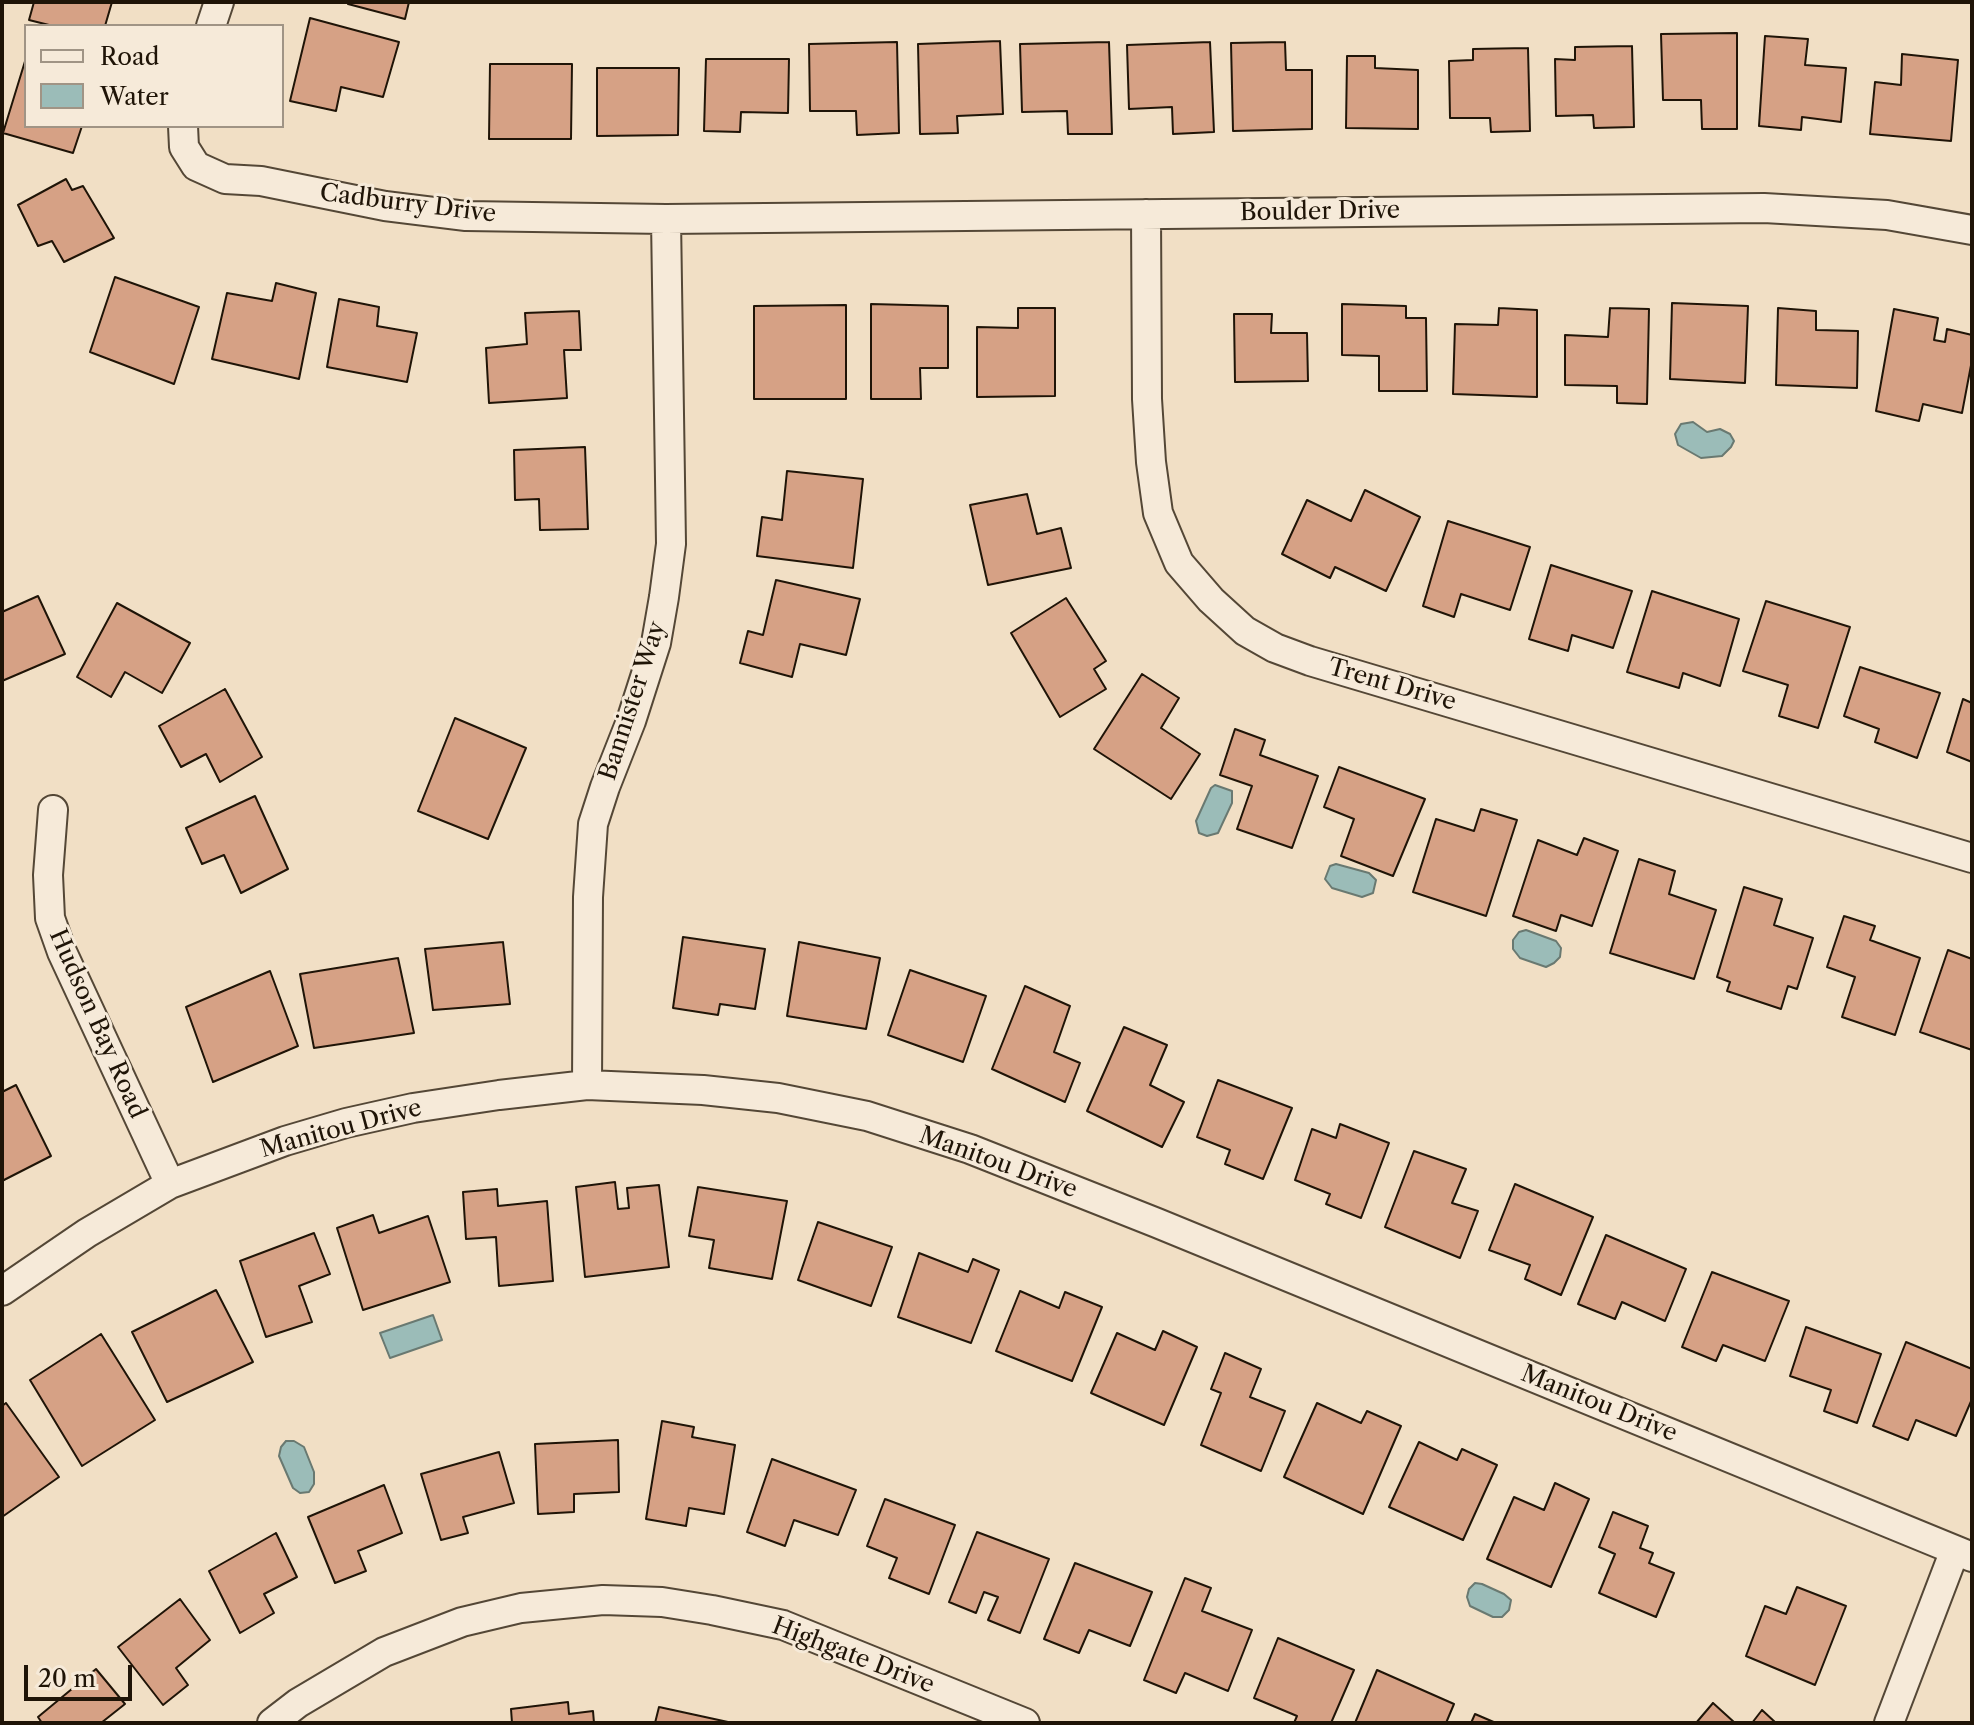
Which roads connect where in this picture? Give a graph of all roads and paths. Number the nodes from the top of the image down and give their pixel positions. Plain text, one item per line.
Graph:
1 (219, 2) edge
2 (212, 24) edge
3 (183, 128) edge
4 (1146, 214) junction
5 (666, 219) junction
6 (1972, 230) edge
7 (53, 810) dead end
8 (1972, 858) edge
9 (587, 1085) junction
10 (170, 1184) junction
11 (2, 1291) edge
12 (1963, 1554) edge
13 (272, 1723) edge
14 (1025, 1723) edge
15 (1889, 1723) edge

1 - 2 street
3 - 5 street, Cadburry Drive
4 - 5 street, Boulder Drive
4 - 6 street, Boulder Drive
4 - 8 street, Trent Drive
5 - 9 street, Bannister Way
7 - 10 street, Hudson Bay Road
9 - 10 street, Manitou Drive
9 - 12 street, Manitou Drive
10 - 11 street, Manitou Drive
12 - 15 street
13 - 14 street, Highgate Drive

